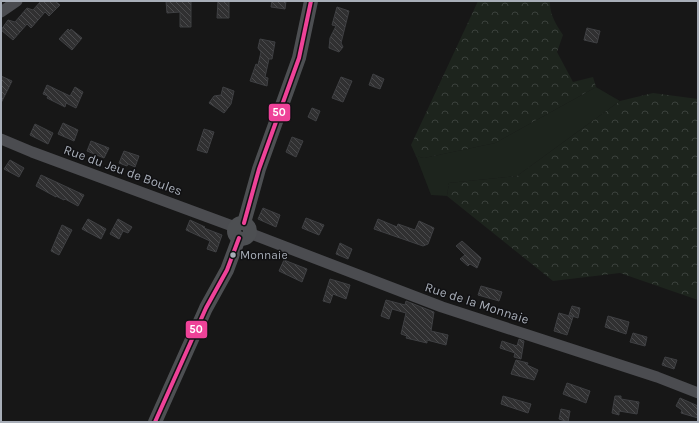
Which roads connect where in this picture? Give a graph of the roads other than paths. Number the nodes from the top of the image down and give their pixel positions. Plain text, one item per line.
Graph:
1 (17, 1) edge
2 (311, 1) edge
3 (1, 12) edge
4 (1, 139) edge
5 (242, 230) junction
6 (698, 393) edge
7 (155, 422) edge

1 - 3 street
2 - 5 main road
4 - 5 street, Rue du Jeu de Boules
5 - 6 street, Rue de la Monnaie
5 - 7 main road

